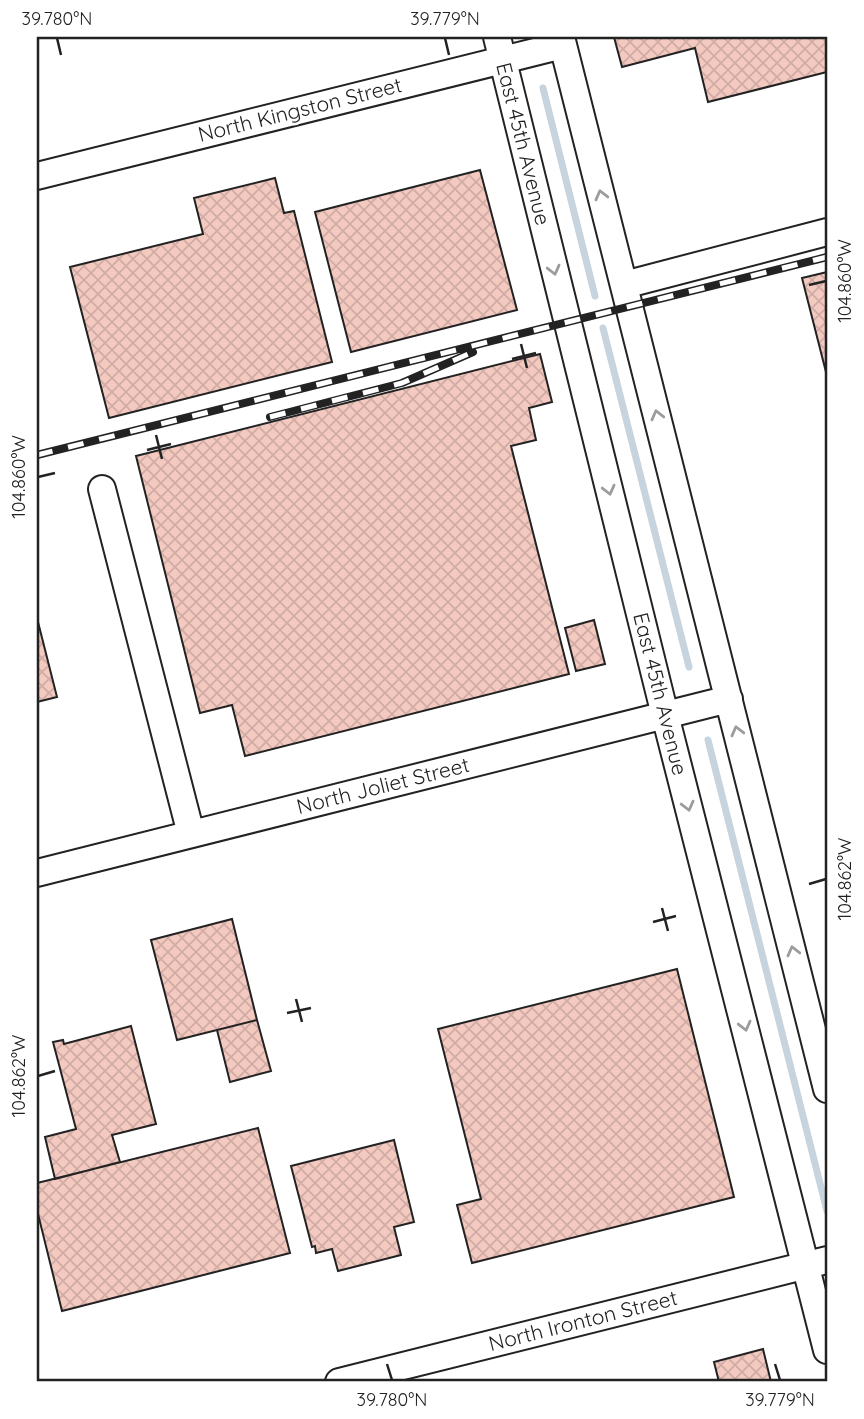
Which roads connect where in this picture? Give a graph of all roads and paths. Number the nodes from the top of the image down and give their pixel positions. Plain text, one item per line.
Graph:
1 (562, 41) edge
2 (500, 48) edge
3 (37, 176) edge
4 (827, 232) edge
5 (624, 285) junction
6 (102, 489) dead end
7 (729, 699) junction
8 (665, 715) junction
9 (191, 834) junction
10 (37, 873) edge
11 (827, 1089) edge
12 (817, 1263) edge
13 (827, 1350) edge
14 (354, 1380) edge

1 - 2 street, North Kingston Street
5 -> 1 street
2 - 3 street, North Kingston Street
2 -> 8 street, East 45th Avenue
4 - 5 street
7 -> 5 street
6 - 9 street
7 - 8 street, North Joliet Street
11 -> 7 street
8 - 9 street, North Joliet Street
8 -> 12 street, East 45th Avenue
9 - 10 street, North Joliet Street
12 - 13 street, East 45th Avenue
12 - 14 street, North Ironton Street

